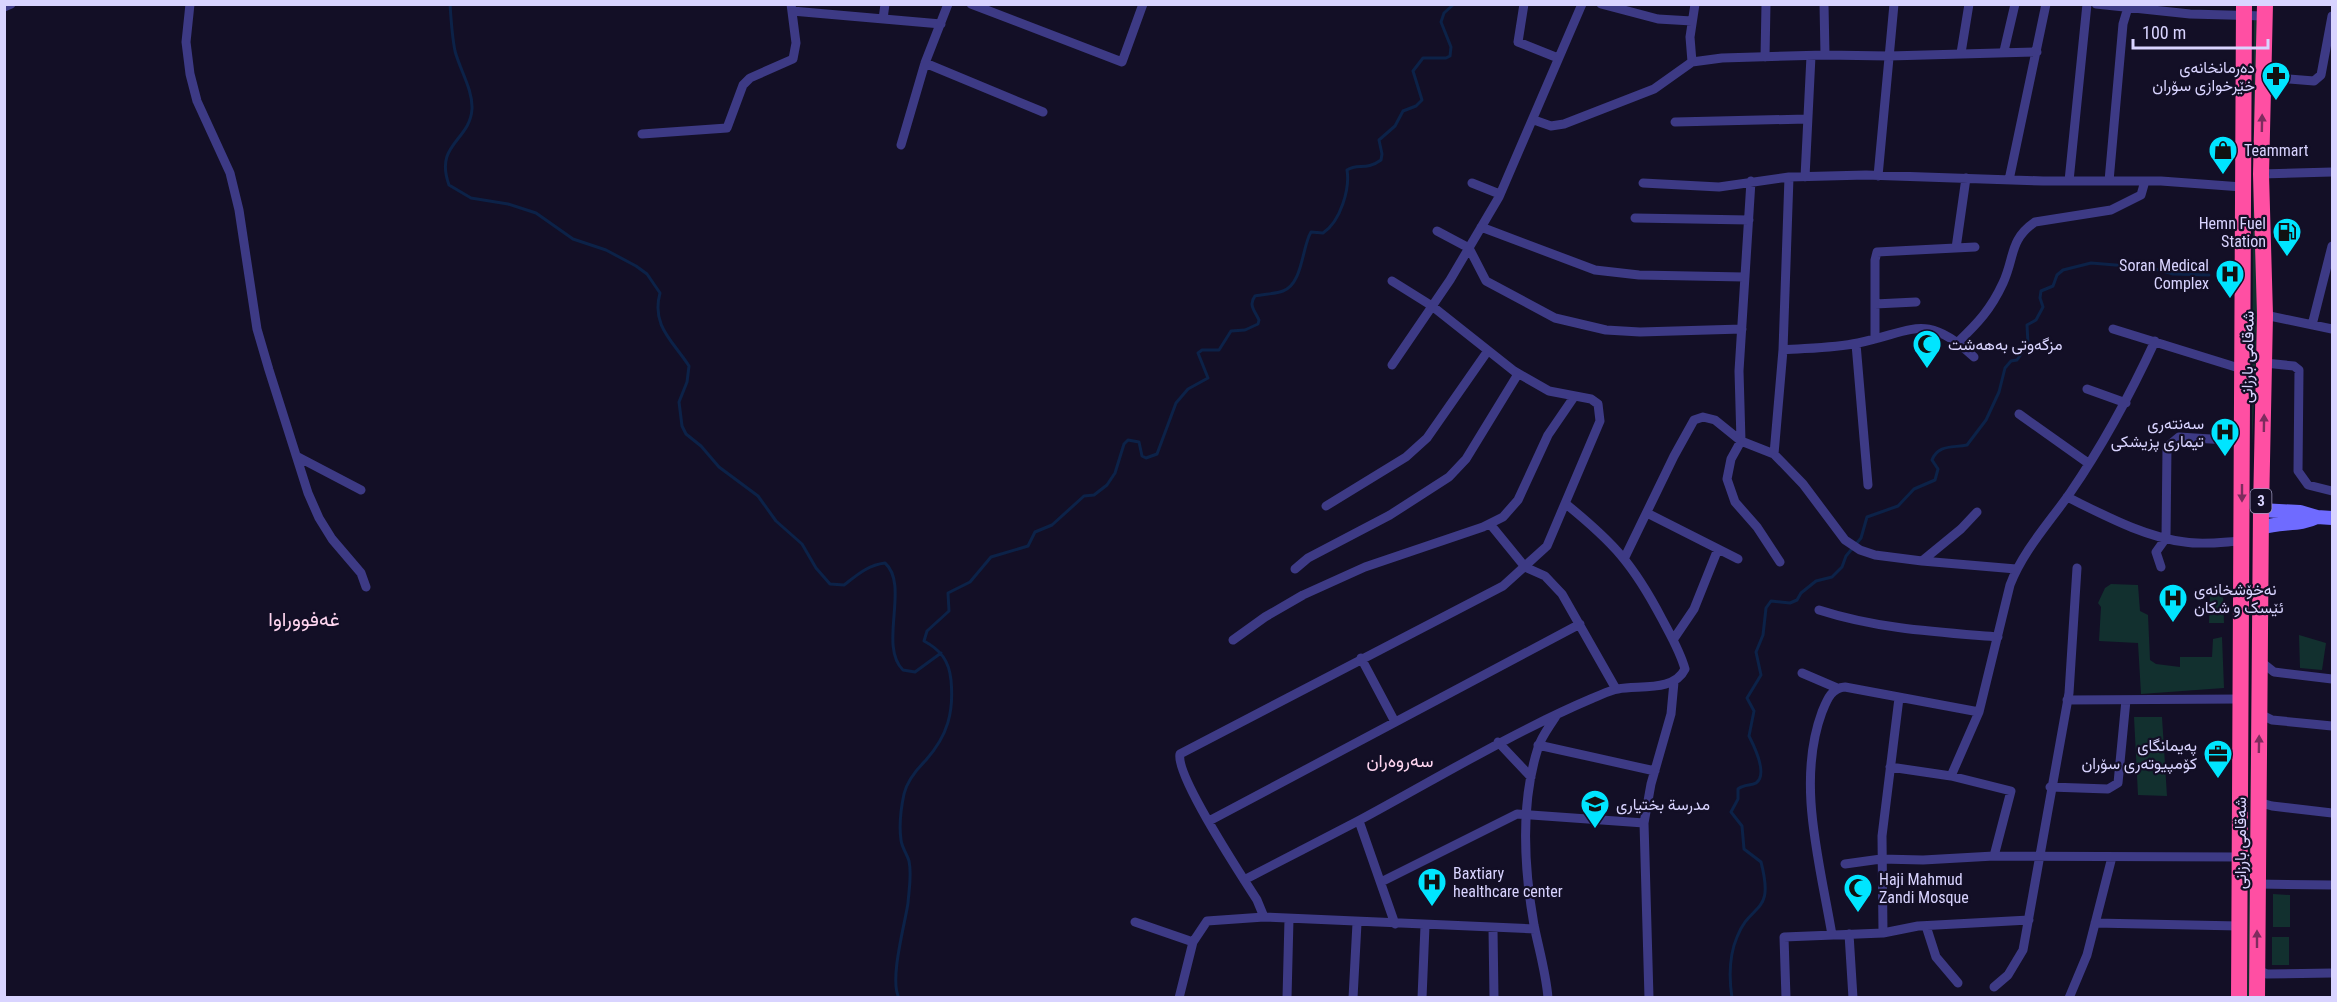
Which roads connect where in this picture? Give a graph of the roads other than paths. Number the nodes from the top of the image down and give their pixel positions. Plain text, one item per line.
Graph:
1 (11, 4) edge
2 (190, 4) edge
3 (885, 4) edge
4 (948, 4) edge
5 (971, 4) edge
6 (1143, 4) edge
7 (1524, 4) edge
8 (1582, 4) edge
9 (1601, 4) edge
10 (1695, 4) edge
11 (1766, 4) edge
12 (1824, 4) edge
13 (1894, 4) edge
14 (1969, 4) edge
15 (2015, 4) edge
16 (2046, 4) edge
17 (2087, 4) edge
18 (2096, 4) edge
19 (4, 7) edge
20 (2128, 7) edge
21 (791, 8) edge
22 (1625, 8) edge
23 (2244, 10) edge
24 (2265, 10) edge
25 (2332, 16) edge
26 (884, 19) junction
27 (1692, 21) junction
28 (941, 24) junction
29 (2330, 45) edge
30 (2004, 51) junction
31 (1961, 52) junction
32 (2037, 52) junction
33 (1825, 55) junction
34 (1811, 56) junction
35 (1889, 56) junction
36 (1765, 57) junction
37 (1558, 58) junction
38 (1692, 62) junction
39 (925, 63) junction
40 (2263, 77) junction
41 (1043, 112) dead end
42 (1807, 119) junction
43 (1533, 120) junction
44 (1675, 122) dead end
45 (642, 135) dead end
46 (901, 145) dead end
47 (2332, 172) edge
48 (2261, 174) junction
49 (1878, 176) junction
50 (1789, 177) junction
51 (1805, 177) junction
52 (1966, 178) junction
53 (2009, 180) junction
54 (1751, 181) junction
55 (2069, 181) junction
56 (2109, 181) junction
57 (2145, 181) junction
58 (1472, 183) dead end
59 (1643, 183) dead end
60 (2242, 187) junction
61 (1499, 197) junction
62 (1635, 218) dead end
63 (1749, 220) junction
64 (1481, 227) junction
65 (1437, 231) dead end
66 (2332, 246) edge
67 (1469, 248) junction
68 (1956, 248) junction
69 (1975, 248) dead end
70 (1744, 277) junction
71 (1392, 281) dead end
72 (1916, 302) dead end
73 (1875, 304) junction
74 (1432, 306) junction
75 (2265, 315) junction
76 (2312, 325) junction
77 (1742, 329) junction
78 (2113, 329) dead end
79 (2332, 329) edge
80 (1875, 339) junction
81 (2155, 341) junction
82 (1958, 342) junction
83 (1856, 344) junction
84 (1783, 350) junction
85 (1487, 352) junction
86 (1974, 357) dead end
87 (2265, 363) junction
88 (1392, 365) dead end
89 (2242, 369) junction
90 (1518, 374) junction
91 (2088, 389) dead end
92 (1574, 397) junction
93 (2126, 403) junction
94 (2019, 414) dead end
95 (1741, 441) junction
96 (2242, 447) junction
97 (2263, 451) junction
98 (1774, 454) junction
99 (298, 457) junction
100 (2088, 463) junction
101 (1868, 485) dead end
102 (361, 490) dead end
103 (2332, 491) edge
104 (2067, 497) junction
105 (1566, 504) junction
106 (1326, 506) dead end
107 (2260, 510) junction
108 (1977, 512) dead end
109 (1647, 513) junction
110 (2317, 518) junction
111 (2332, 518) edge
112 (1490, 524) junction
113 (2261, 528) junction
114 (2166, 538) junction
115 (2241, 541) junction
116 (1718, 549) junction
117 (1625, 557) junction
118 (1738, 559) dead end
119 (1922, 561) junction
120 (1780, 562) dead end
121 (1525, 567) junction
122 (2161, 567) dead end
123 (2078, 568) dead end
124 (1295, 569) dead end
125 (2016, 569) junction
126 (366, 587) dead end
127 (2241, 606) junction
128 (2262, 606) junction
129 (1819, 609) dead end
130 (1580, 624) junction
131 (1998, 637) junction
132 (1233, 640) dead end
133 (1673, 640) junction
134 (1361, 658) junction
135 (2260, 661) junction
136 (1802, 674) dead end
137 (2332, 679) edge
138 (1674, 682) junction
139 (1837, 688) junction
140 (1616, 689) junction
141 (1899, 698) junction
142 (2241, 699) junction
143 (2067, 700) junction
144 (2126, 700) junction
145 (1979, 712) junction
146 (2260, 714) junction
147 (1556, 716) junction
148 (1395, 722) junction
149 (2332, 726) edge
150 (1498, 742) junction
151 (1538, 746) junction
152 (1890, 767) junction
153 (1655, 771) junction
154 (1951, 776) junction
155 (1531, 777) junction
156 (2050, 787) junction
157 (2258, 802) junction
158 (2332, 813) edge
159 (1527, 814) junction
160 (1209, 821) junction
161 (1359, 821) junction
162 (1644, 823) junction
163 (1995, 856) junction
164 (2040, 856) junction
165 (2112, 857) junction
166 (2240, 857) junction
167 (1881, 859) junction
168 (1845, 864) dead end
169 (1244, 880) junction
170 (1381, 882) junction
171 (2258, 884) junction
172 (2332, 885) edge
173 (1264, 917) junction
174 (1289, 919) junction
175 (2029, 920) junction
176 (1135, 922) dead end
177 (1357, 923) junction
178 (2095, 923) junction
179 (1395, 924) junction
180 (1425, 926) junction
181 (1926, 926) junction
182 (2239, 926) junction
183 (1493, 929) junction
184 (1535, 929) junction
185 (1883, 933) junction
186 (1832, 934) junction
187 (1849, 934) junction
188 (1193, 942) junction
189 (2257, 970) junction
190 (2332, 973) edge
191 (1958, 983) dead end
192 (1994, 987) dead end
193 (1179, 998) edge
194 (1287, 998) edge
195 (1353, 998) edge
196 (1422, 998) edge
197 (1494, 998) edge
198 (1548, 998) edge
199 (1649, 998) edge
200 (1786, 998) edge
201 (1853, 998) edge
202 (2069, 998) edge
203 (2239, 998) edge
204 (2257, 998) edge

1 - 19 street
2 - 99 street
3 - 26 street
4 - 28 street
5 - 6 street
7 - 37 street
8 - 37 street
9 - 22 street
10 - 27 street
11 - 36 street
12 - 33 street
13 - 35 street
14 - 31 street
15 - 30 street
16 - 32 street
17 - 55 street
18 - 20 street
20 - 23 street
20 - 56 street
21 - 26 street
21 - 45 street
22 - 27 street
23 - 24 street
23 - 60 highway, شەقامی بارزانی / 3
24 - 40 highway, شەقامی بارزانی / 3
25 - 29 street
26 - 28 street
27 - 38 street
28 - 39 street
29 - 40 street
30 - 31 street
30 - 32 street
31 - 35 street
32 - 53 street
33 - 34 street
33 - 35 street
34 - 36 street
34 - 42 street
35 - 49 street
36 - 38 street
37 - 43 street
38 - 43 street
39 - 41 street
39 - 46 street
48 -> 40 highway, شەقامی بارزانی / 3
42 - 44 street
42 - 51 street
43 - 61 street
47 - 48 street
48 - 75 highway, شەقامی بارزانی / 3
49 - 51 street
49 - 52 street
50 - 51 street
50 - 54 street
50 - 84 street
52 - 53 street
52 - 68 street
53 - 55 street
54 - 59 street
54 - 63 street
55 - 56 street
56 - 57 street
57 - 60 street
57 - 82 street
58 - 61 street
60 - 89 highway, شەقامی بارزانی / 3
61 - 64 street
62 - 63 street
63 - 70 street
64 - 67 street
64 - 70 street
65 - 67 street
66 - 76 street
67 - 74 street
67 - 77 street
68 - 69 street
68 - 73 street
70 - 77 street
71 - 74 street
72 - 73 street
73 - 80 street
74 - 85 street
74 - 88 street
75 - 76 street
75 - 87 highway, شەقامی بارزانی / 3
76 - 79 street
77 - 95 street
78 - 81 street
80 - 82 street
80 - 83 street
81 - 89 street
81 - 93 street
82 - 86 street
83 - 84 street
83 - 101 street
84 - 98 street
85 - 90 street
85 - 106 street
97 -> 87 highway, شەقامی بارزانی / 3
87 - 103 street
89 - 96 highway, شەقامی بارزانی / 3
90 - 92 street
90 - 124 street
91 - 93 street
92 - 105 street
92 - 112 street
93 - 100 street
94 - 100 street
95 - 98 street
95 - 109 street
95 - 120 street
96 - 97 highway
96 - 114 street
96 -> 115 highway, شەقامی بارزانی / 3
97 - 107 highway, شەقامی بارزانی / 3
98 - 119 street
99 - 102 street
99 - 126 street
100 - 104 street
104 - 114 street
104 - 125 street
105 - 117 street
105 - 121 street
107 - 110 main road
107 - 113 highway, شەقامی بارزانی / 3
108 - 119 street
109 - 116 street
109 - 117 street
110 - 111 main road
110 - 113 main road
112 - 121 street
112 - 132 street
113 - 128 highway, شەقامی بارزانی / 3
114 - 115 street
114 - 122 street
115 - 127 highway, شەقامی بارزانی / 3
116 - 118 street
116 - 133 street
117 - 133 street
119 - 125 street
121 - 130 street
121 - 134 street
123 - 143 street
125 - 131 street
127 - 128 highway
127 - 142 highway, شەقامی بارزانی / 3
128 - 135 highway, شەقامی بارزانی / 3
129 - 131 street
130 - 140 street
130 - 148 street
131 - 145 street
133 - 138 street
134 - 148 street
134 - 160 street
135 - 137 street
135 - 146 highway, شەقامی بارزانی / 3
136 - 139 street
138 - 140 street
138 - 153 street
139 - 141 street
139 - 186 street
140 - 147 street
141 - 145 street
141 - 152 street
142 - 144 street
142 - 166 highway, شەقامی بارزانی / 3
143 - 144 street
143 - 156 street
144 - 156 street
145 - 154 street
146 - 149 street
157 -> 146 highway, شەقامی بارزانی / 3
147 - 150 street
147 - 151 street
148 - 160 street
150 - 155 street
150 - 161 street
151 - 153 street
151 - 155 street
152 - 154 street
152 - 167 street
153 - 162 street
154 - 163 street
155 - 159 street
156 - 164 street
157 - 158 street
157 - 171 highway, شەقامی بارزانی / 3
159 - 162 street
159 - 170 street
159 - 184 street
160 - 169 street
161 - 169 street
161 - 170 street
162 - 199 street
163 - 164 street
163 - 167 street
164 - 165 street
164 - 175 street
165 - 166 street
165 - 178 street
166 - 182 highway, شەقامی بارزانی / 3
167 - 168 street
167 - 185 street
169 - 173 street
170 - 179 street
171 - 172 street
189 -> 171 highway, شەقامی بارزانی / 3
173 - 174 street
173 - 188 street
174 - 177 street
174 - 194 street
175 - 181 street
175 - 192 street
176 - 188 street
177 - 179 street
177 - 195 street
178 - 182 street
178 - 202 street
179 - 180 street
180 - 183 street
180 - 196 street
181 - 185 street
181 - 191 street
182 - 203 highway, شەقامی بارزانی / 3
183 - 184 street
183 - 197 street
184 - 198 street
185 - 187 street
186 - 187 street
186 - 200 street
187 - 201 street
188 - 193 street
189 - 190 street
189 - 204 highway, شەقامی بارزانی / 3

